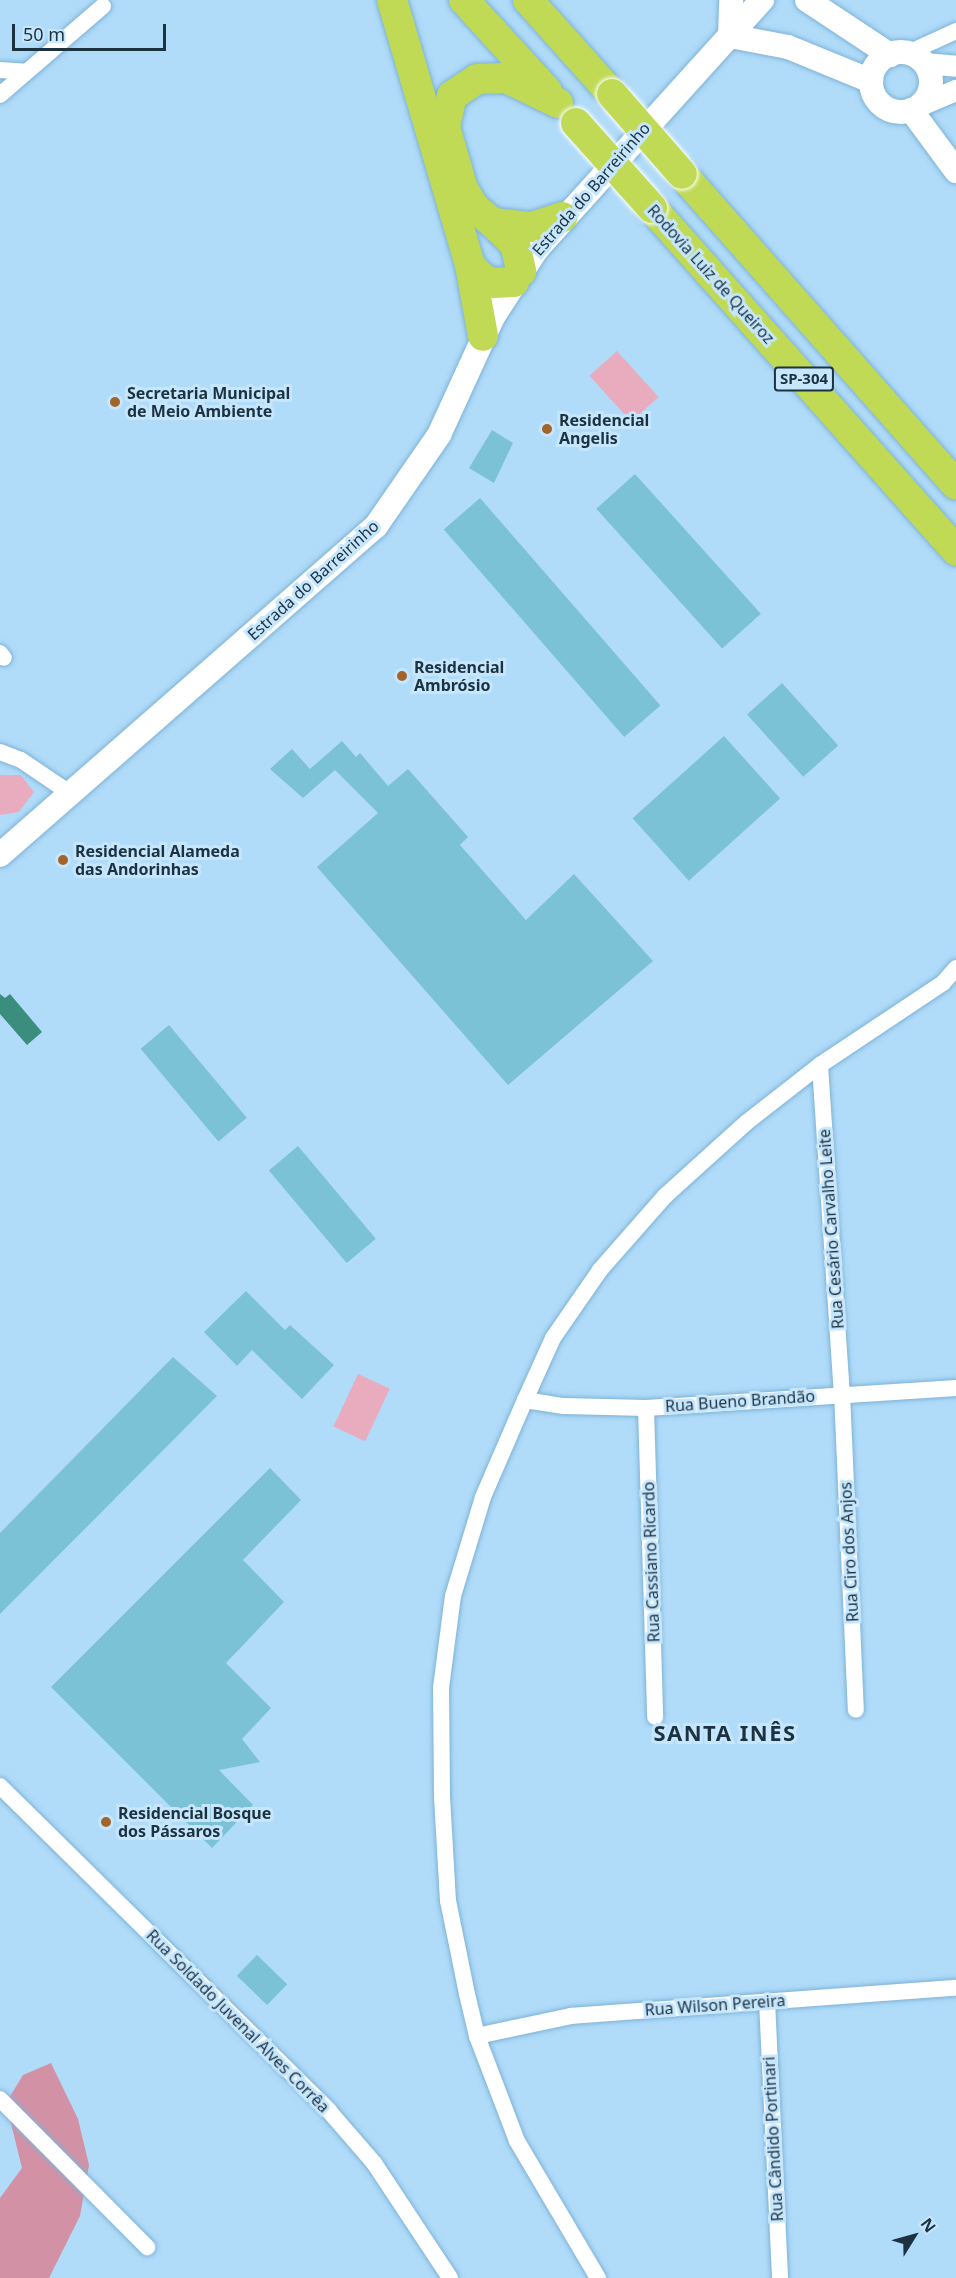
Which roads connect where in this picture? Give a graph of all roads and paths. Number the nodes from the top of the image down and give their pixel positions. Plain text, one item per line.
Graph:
1 (392, 0) edge
2 (464, 0) edge
3 (528, 0) edge
4 (547, 0) edge
5 (730, 0) edge
6 (762, 0) edge
7 (807, 0) edge
8 (103, 6) dead end
9 (956, 31) edge
10 (730, 36) junction
11 (907, 57) junction
12 (581, 58) junction
13 (956, 66) edge
14 (0, 69) edge
15 (26, 72) junction
16 (871, 81) junction
17 (956, 90) edge
18 (0, 94) edge
19 (916, 108) junction
20 (567, 113) junction
21 (956, 171) edge
22 (562, 217) junction
23 (493, 223) junction
24 (470, 265) junction
25 (518, 276) junction
26 (483, 336) junction
27 (956, 485) edge
28 (956, 550) edge
29 (2, 754) edge
30 (71, 794) junction
31 (3, 847) edge
32 (956, 968) edge
33 (950, 982) edge
34 (820, 1065) junction
35 (956, 1388) edge
36 (842, 1394) junction
37 (525, 1400) junction
38 (646, 1408) junction
39 (856, 1710) dead end
40 (655, 1717) dead end
41 (0, 1786) edge
42 (956, 1988) edge
43 (766, 2001) junction
44 (477, 2036) junction
45 (0, 2099) edge
46 (147, 2247) dead end
47 (450, 2278) edge
48 (598, 2278) edge
49 (780, 2278) edge

1 - 24 highway
2 - 20 highway, Rodovia Luiz de Queiroz / SP-304
3 - 12 highway, SP-304
4 - 12 highway
5 - 10 main road
6 - 10 main road, Estrada do Barreirinho
7 - 11 main road
8 - 15 street
9 - 11 street
10 - 16 main road
10 - 22 main road, Estrada do Barreirinho
11 - 13 street
11 - 16 main road
11 - 19 main road
12 - 27 highway, SP-304, bridge
14 - 15 street
15 - 18 street
16 - 19 main road
17 - 19 street
19 - 21 main road
20 - 23 highway
20 - 28 highway, Rodovia Luiz de Queiroz / SP-304, bridge
22 - 23 highway
22 - 25 main road, Estrada do Barreirinho
23 - 25 highway
24 - 25 highway
24 - 26 highway
25 - 26 main road, Estrada do Barreirinho
26 - 30 main road, Estrada do Barreirinho
29 - 30 street
30 - 31 main road, Estrada do Barreirinho
32 - 33 street
33 - 34 street
34 - 36 street, Rua Cesário Carvalho Leite
34 - 37 street
35 - 36 street, Rua Bueno Brandão
36 - 38 street, Rua Bueno Brandão
36 - 39 street, Rua Ciro dos Anjos
37 - 38 street, Rua Bueno Brandão
37 - 44 street
38 - 40 street, Rua Cassiano Ricardo
41 - 47 street, Rua Soldado Juvenal Alves Corrêa
42 - 43 street, Rua Wilson Pereira
43 - 44 street, Rua Wilson Pereira
43 - 49 street, Rua Cândido Portinari
44 - 48 street
45 - 46 street

